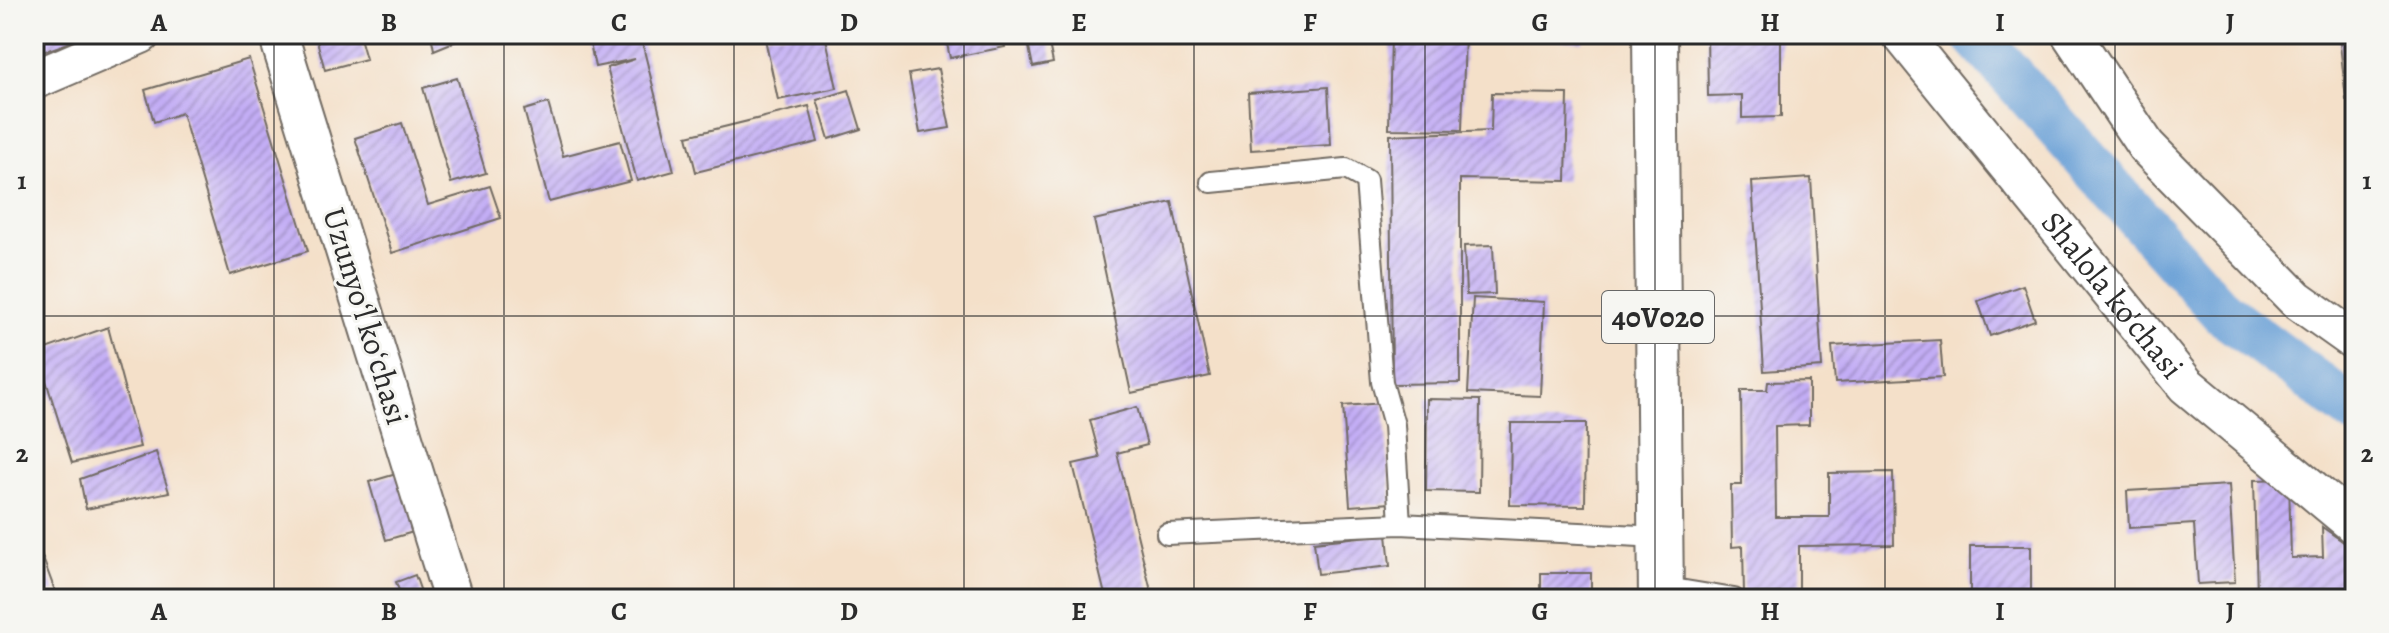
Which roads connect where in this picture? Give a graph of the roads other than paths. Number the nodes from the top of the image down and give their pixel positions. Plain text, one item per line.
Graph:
1 (141, 34) edge
2 (278, 34) edge
3 (1655, 34) edge
4 (1901, 34) edge
5 (2071, 34) edge
6 (34, 80) edge
7 (1211, 182) dead end
8 (2355, 341) edge
9 (1400, 524) junction
10 (2355, 525) edge
11 (1167, 534) dead end
12 (1660, 537) junction
13 (1661, 593) edge
14 (453, 599) edge
15 (1734, 599) edge

1 - 6 street
2 - 14 street, Uzunyoʻl koʻchasi
3 - 12 main road, 40V020
4 - 10 street, Shalola ko'chasi
5 - 8 street
7 - 9 lane
9 - 11 lane
9 - 12 lane
12 - 13 main road, 40V020
13 - 15 lane

